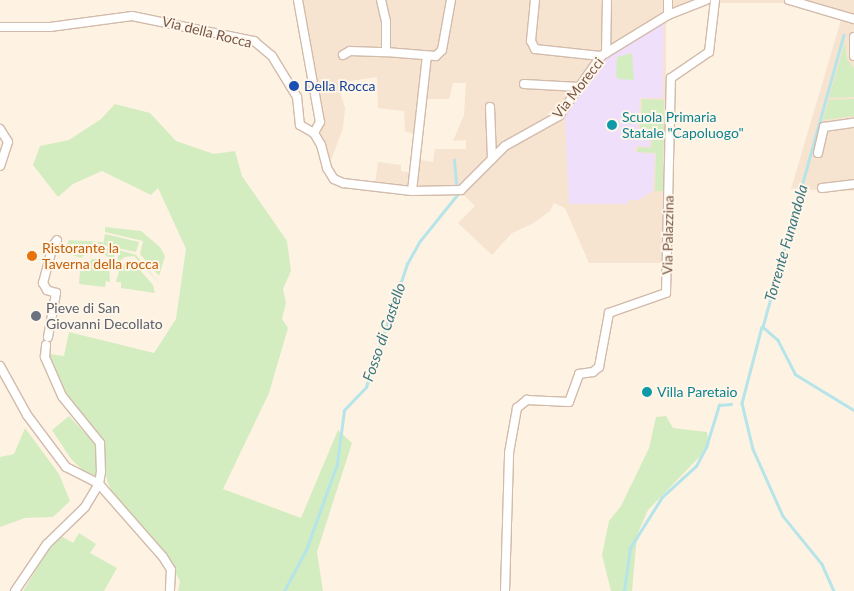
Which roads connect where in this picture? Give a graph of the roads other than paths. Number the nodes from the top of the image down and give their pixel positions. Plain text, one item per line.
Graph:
1 (298, 0) edge
2 (381, 0) edge
3 (451, 0) edge
4 (535, 0) edge
5 (607, 0) edge
6 (668, 0) edge
7 (706, 0) edge
8 (715, 0) edge
9 (789, 0) edge
10 (823, 0) edge
11 (822, 9) junction
12 (668, 15) junction
13 (854, 19) edge
14 (0, 27) edge
15 (854, 37) edge
16 (386, 52) junction
17 (604, 54) junction
18 (343, 55) dead end
19 (427, 56) junction
20 (854, 56) edge
21 (524, 84) dead end
22 (579, 87) junction
23 (490, 107) dead end
24 (854, 123) edge
25 (0, 129) edge
26 (314, 133) junction
27 (818, 153) dead end
28 (492, 160) junction
29 (0, 166) edge
30 (854, 184) edge
31 (822, 188) dead end
32 (412, 191) junction
33 (57, 240) dead end
34 (48, 337) dead end
35 (46, 345) dead end
36 (0, 366) edge
37 (99, 484) junction
38 (15, 591) edge
39 (170, 591) edge
40 (505, 591) edge

1 - 26 street
2 - 16 street
3 - 19 street
4 - 17 street
5 - 17 street
6 - 12 street
7 - 12 street, Via Morecci
8 - 40 street, Via Palazzina
9 - 11 street
10 - 11 street
11 - 13 street
12 - 17 street, Via Morecci
14 - 26 street, Via della Rocca
15 - 20 street
16 - 18 street
16 - 19 street
17 - 22 street, Via Morecci
19 - 32 street
21 - 22 street
22 - 28 street, Via Morecci
23 - 28 street
24 - 27 street
25 - 29 street
26 - 32 street, Via Morecci
28 - 32 street, Via Morecci
30 - 31 street
33 - 34 street
35 - 37 street
36 - 37 street
37 - 38 street
37 - 39 street

